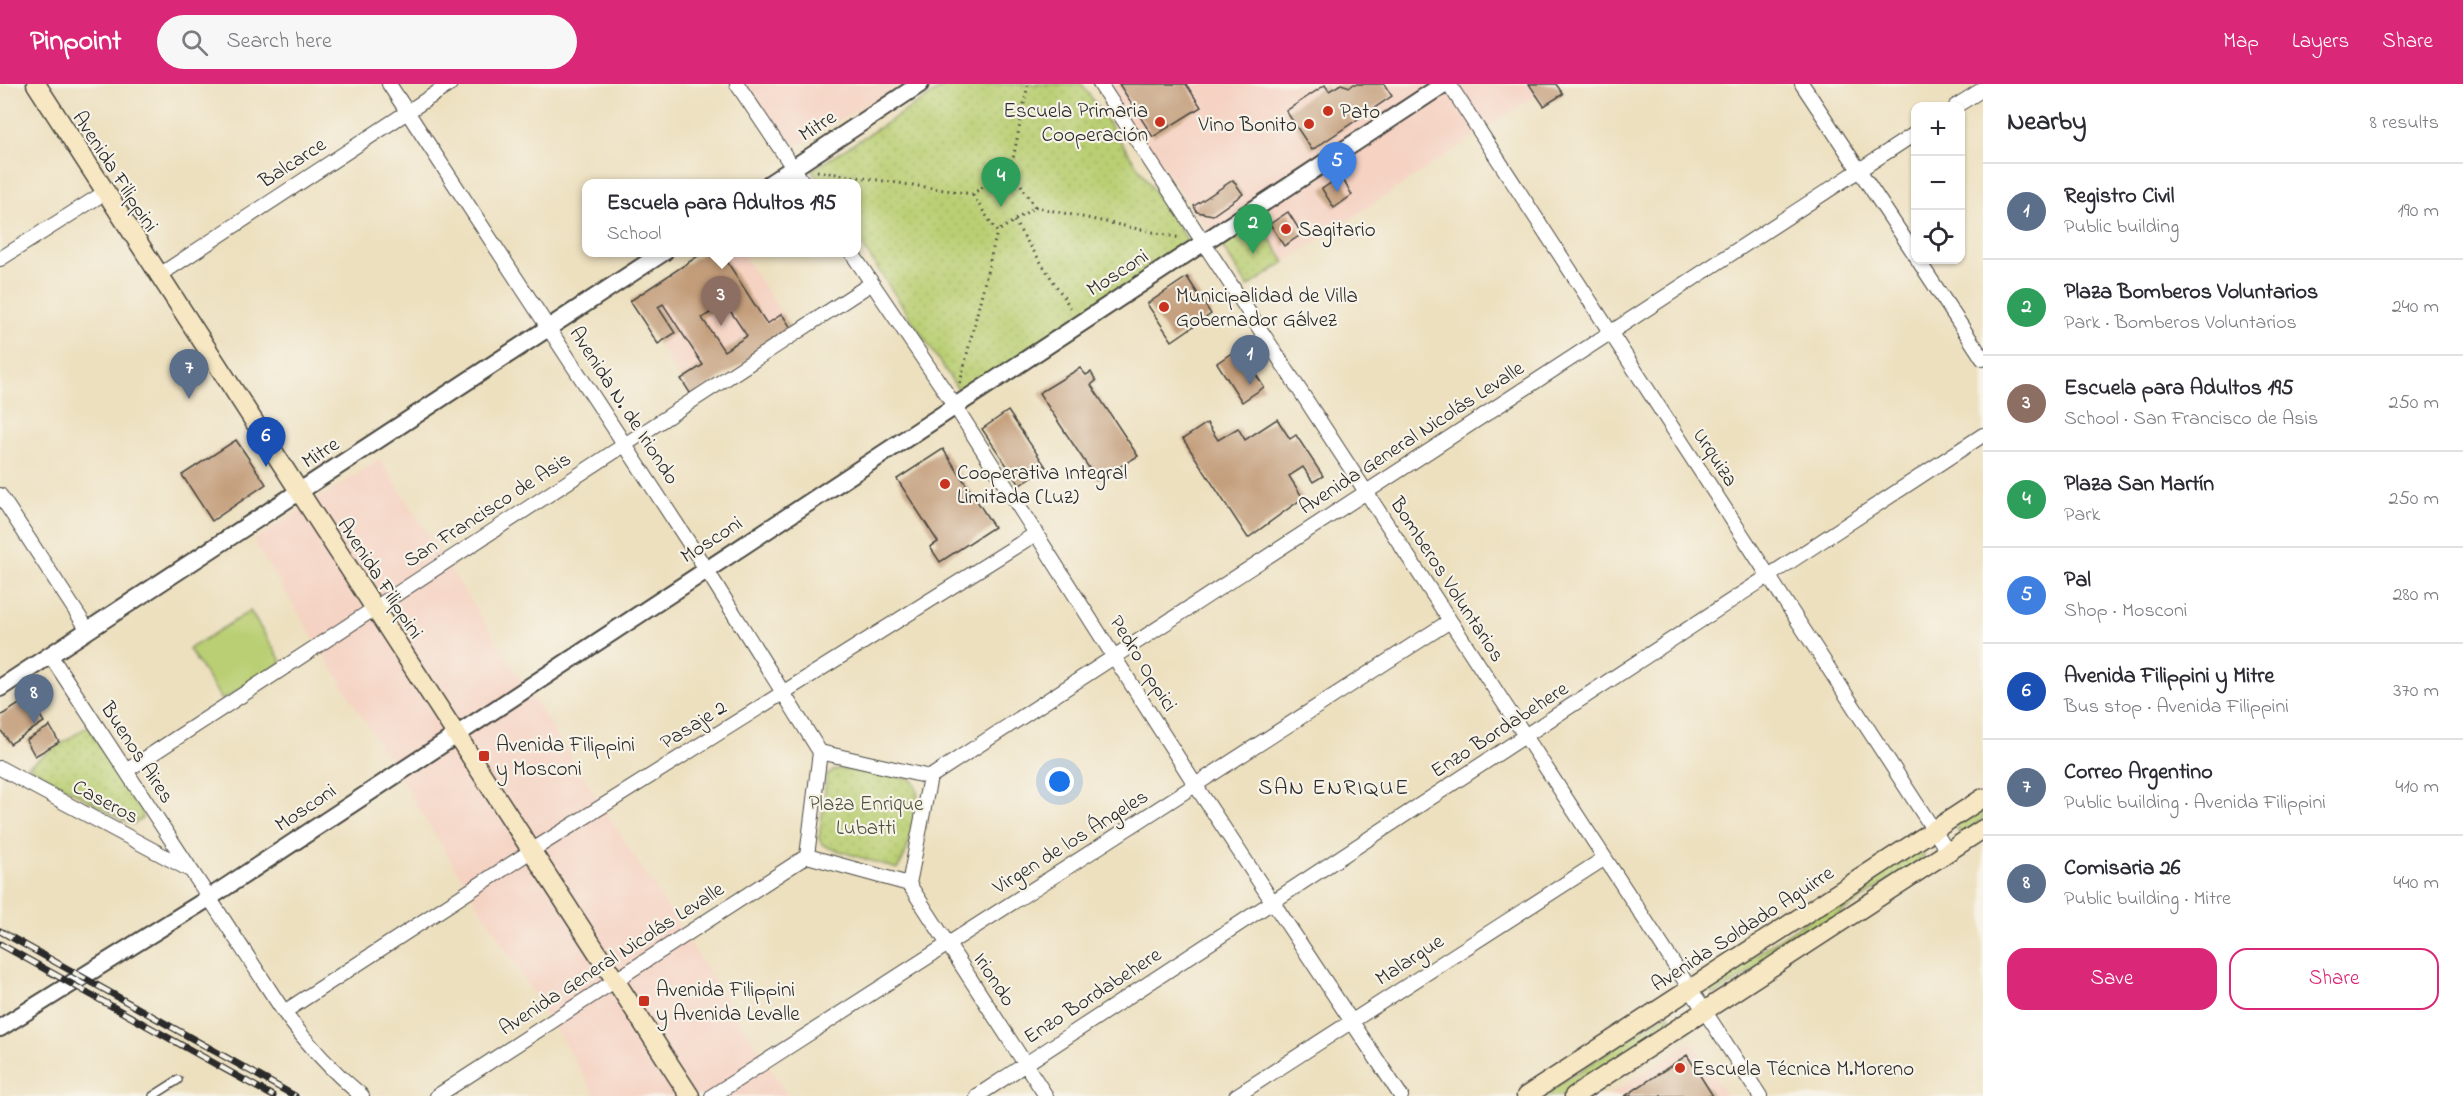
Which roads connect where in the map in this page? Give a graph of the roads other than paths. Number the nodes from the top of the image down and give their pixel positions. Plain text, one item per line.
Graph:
1 (36, 84) edge
2 (389, 84) edge
3 (450, 84) edge
4 (737, 84) edge
5 (920, 84) edge
6 (1100, 84) edge
7 (1444, 84) edge
8 (1449, 84) edge
9 (1802, 84) edge
10 (1983, 89) edge
11 (1962, 102) edge
12 (407, 112) junction
13 (1911, 136) edge
14 (793, 168) junction
15 (1858, 170) junction
16 (775, 179) edge
17 (801, 179) edge
18 (104, 193) junction
19 (1203, 242) junction
20 (1911, 249) edge
21 (656, 257) edge
22 (854, 257) edge
23 (0, 259) edge
24 (1921, 264) edge
25 (158, 276) junction
26 (872, 283) junction
27 (550, 328) junction
28 (1610, 332) junction
29 (1983, 359) edge
30 (955, 406) junction
31 (1983, 435) edge
32 (625, 444) junction
33 (1366, 492) junction
34 (299, 493) junction
35 (0, 495) edge
36 (1037, 532) junction
37 (706, 569) junction
38 (1769, 577) junction
39 (374, 609) junction
40 (1450, 621) junction
41 (88, 630) junction
42 (50, 655) junction
43 (1116, 656) junction
44 (0, 688) edge
45 (782, 692) junction
46 (455, 734) junction
47 (1526, 736) junction
48 (820, 752) junction
49 (0, 768) edge
50 (126, 771) junction
51 (930, 777) junction
52 (1196, 786) junction
53 (1983, 798) edge
54 (1983, 829) edge
55 (1934, 830) junction
56 (531, 851) junction
57 (1948, 852) junction
58 (807, 856) junction
59 (1605, 858) junction
60 (192, 872) junction
61 (909, 884) junction
62 (209, 898) junction
63 (1274, 902) junction
64 (948, 944) junction
65 (615, 980) junction
66 (1690, 989) junction
67 (1704, 1011) junction
68 (284, 1012) junction
69 (1351, 1022) junction
70 (0, 1028) edge
71 (1025, 1064) junction
72 (178, 1080) dead end
73 (153, 1096) edge
74 (362, 1096) edge
75 (437, 1096) edge
76 (690, 1096) edge
77 (712, 1096) edge
78 (977, 1096) edge
79 (1046, 1096) edge
80 (1236, 1096) edge
81 (1401, 1096) edge
82 (1526, 1096) edge
83 (1574, 1096) edge
84 (1760, 1096) edge

1 - 18 main road, Avenida Filippini
2 - 12 street, Avenida N. de Iriondo
3 - 12 street, Balcarce
4 - 14 street
5 - 14 street, Mitre
6 - 19 street, Bomberos Voluntarios
7 - 19 street, Mosconi
8 - 28 street, Urquiza
9 - 15 street
10 - 11 street
12 - 25 street, Balcarce
12 - 27 street, Avenida N. de Iriondo
13 - 15 street, Avenida General Nicolás Levalle
14 - 16 street, Mitre
14 - 17 street
15 - 20 street
15 - 28 street, Avenida General Nicolás Levalle
18 - 23 street
18 - 25 main road, Avenida Filippini
19 - 30 street, Mosconi
19 - 33 street, Bomberos Voluntarios
21 - 27 street, Mitre
22 - 26 street, Pedro Oppici
24 - 29 street
25 - 34 main road, Avenida Filippini
26 - 30 street, Pedro Oppici
26 - 32 street, San Francisco de Asis
27 - 32 street, Avenida N. de Iriondo
27 - 34 street, Mitre
28 - 33 street, Avenida General Nicolás Levalle
28 - 38 street, Urquiza
30 - 36 street, Pedro Oppici
30 - 37 street, Mosconi
31 - 38 street, Enzo Bordabehere
32 - 37 street, Avenida N. de Iriondo
32 - 39 street, San Francisco de Asis
33 - 40 street, Bomberos Voluntarios
33 - 43 street, Avenida General Nicolás Levalle
34 - 39 main road, Avenida Filippini
34 - 41 street, Mitre
35 - 41 street
36 - 43 street, Pedro Oppici
36 - 45 street, Pasaje 2
37 - 45 street, Avenida N. de Iriondo
37 - 46 street, Mosconi
38 - 47 street, Enzo Bordabehere
38 - 55 street, Urquiza
39 - 46 main road, Avenida Filippini
39 - 50 street, San Francisco de Asis
40 - 47 street, Bomberos Voluntarios
40 - 52 street, Virgen de los Ángeles
41 - 42 street, Mitre
42 - 44 street, Mitre
42 - 50 street, Buenos Aires
43 - 51 street, Avenida General Nicolás Levalle
43 - 52 street, Pedro Oppici
45 - 48 street, Avenida N. de Iriondo
45 - 56 street, Pasaje 2
46 - 56 main road, Avenida Filippini
46 - 62 street, Mosconi
47 - 59 street, Bomberos Voluntarios
47 - 63 street, Enzo Bordabehere
48 - 51 street
48 - 58 street
49 - 60 street, Caseros
50 - 60 street, Buenos Aires
51 - 61 street
52 - 63 street, Pedro Oppici
52 - 64 street, Virgen de los Ángeles
53 - 55 main road, Avenida Soldado Aguirre
54 - 57 main road
55 - 57 street, Urquiza
55 - 66 main road, Avenida Soldado Aguirre
56 - 65 main road, Avenida Filippini
56 - 68 street, Pasaje 2
57 - 67 main road
58 - 61 street
58 - 65 street, Avenida General Nicolás Levalle
59 - 66 street, Bomberos Voluntarios
59 - 69 street, Malargue
60 - 62 street, Buenos Aires
61 - 64 street, Iriondo
62 - 68 street
62 - 70 street, Mosconi
63 - 69 street, Pedro Oppici
63 - 71 street, Enzo Bordabehere
64 - 71 street, Iriondo
64 - 77 street, Virgen de los Ángeles
65 - 75 street, Avenida General Nicolás Levalle
65 - 76 main road, Avenida Filippini
66 - 67 street, Bomberos Voluntarios
66 - 82 main road, Avenida Soldado Aguirre
67 - 83 main road
67 - 84 street, Bomberos Voluntarios
68 - 74 street
69 - 80 street, Malargue
69 - 81 street, Pedro Oppici
71 - 78 street, Enzo Bordabehere
71 - 79 street, Iriondo
72 - 73 lane

